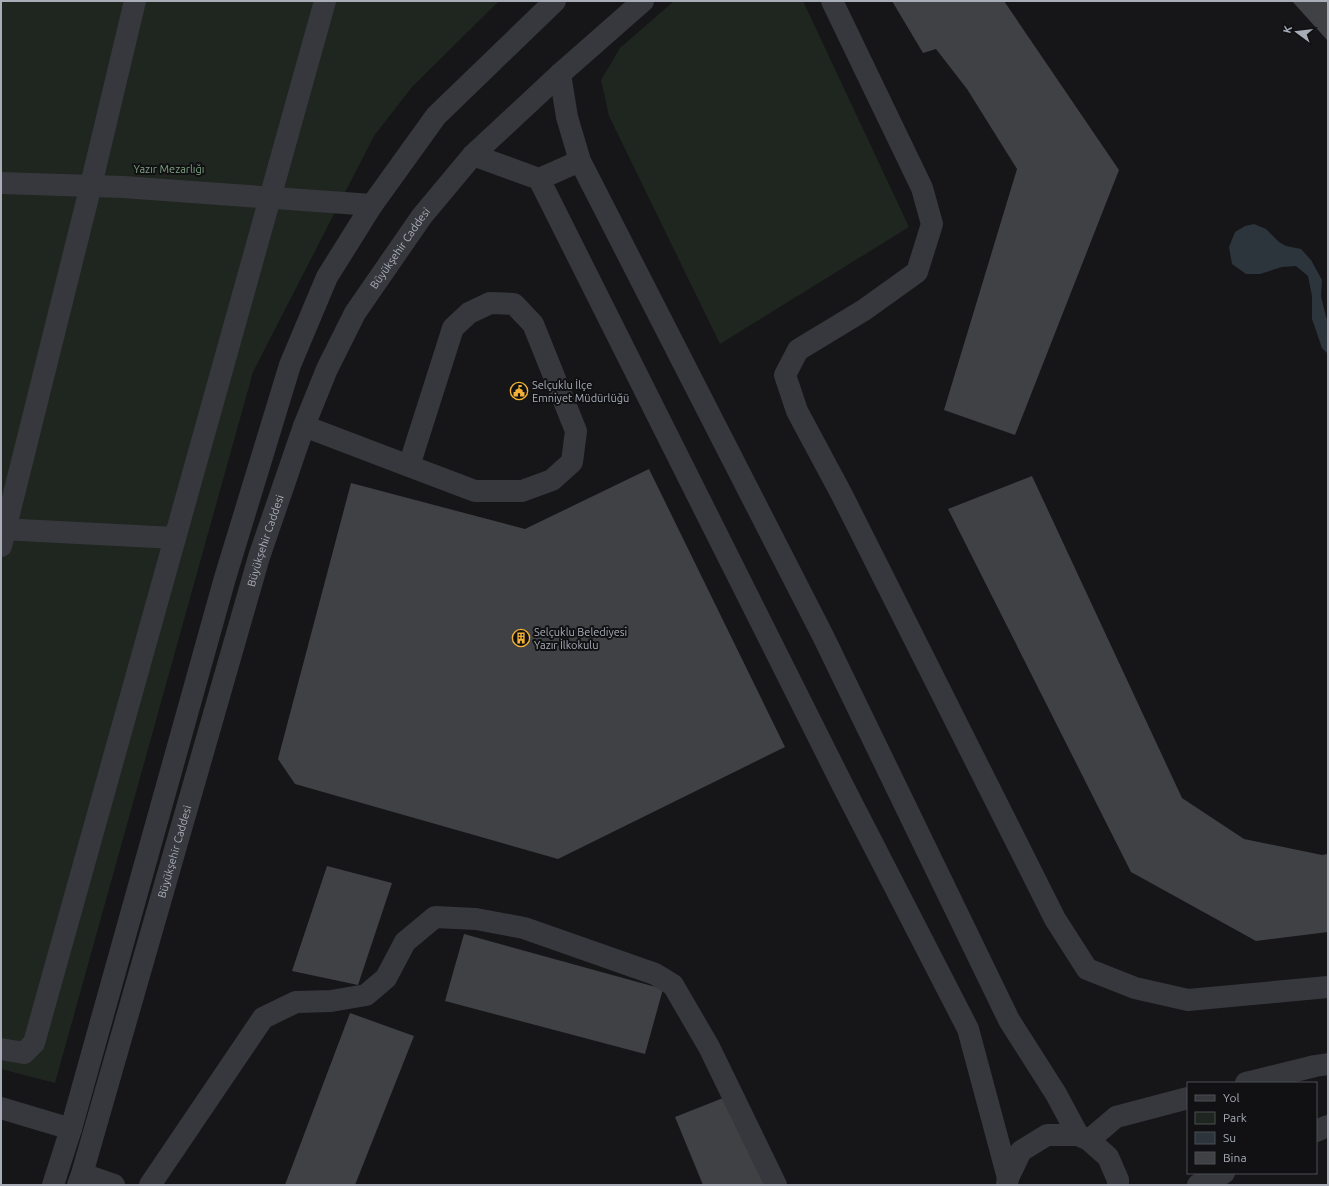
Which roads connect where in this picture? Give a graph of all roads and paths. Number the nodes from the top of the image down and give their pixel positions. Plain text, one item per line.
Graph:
1 (135, 1) edge
2 (325, 1) edge
3 (555, 1) edge
4 (642, 1) edge
5 (832, 1) edge
6 (560, 74) junction
7 (473, 154) junction
8 (580, 161) junction
9 (539, 179) junction
10 (1, 183) edge
11 (91, 185) junction
12 (269, 198) junction
13 (372, 204) junction
14 (304, 426) junction
15 (409, 466) junction
16 (2, 535) edge
17 (175, 538) junction
18 (1328, 987) edge
19 (1, 1049) edge
20 (1328, 1064) edge
21 (1250, 1082) edge
22 (1187, 1098) edge
23 (1, 1108) edge
24 (1328, 1126) edge
25 (71, 1129) junction
26 (1317, 1131) edge
27 (1083, 1138) junction
28 (1222, 1174) edge
29 (80, 1180) edge
30 (1007, 1182) edge
31 (53, 1185) edge
32 (114, 1185) edge
33 (150, 1185) edge
34 (776, 1185) edge
35 (1118, 1185) edge
36 (1198, 1185) edge

1 - 11 street
2 - 12 street
3 - 13 street
4 - 6 street, Büyükşehir Caddesi
5 - 18 street
6 - 7 street, Büyükşehir Caddesi
6 - 8 street
7 - 9 street
7 - 14 street, Büyükşehir Caddesi
8 - 9 street
8 - 27 street
9 - 30 street
10 - 11 street
11 - 12 street
11 - 16 street
12 - 13 street
12 - 17 street
13 - 25 street
14 - 15 street
14 - 29 street, Büyükşehir Caddesi
15 - 15 street
16 - 17 street
17 - 19 street
20 - 21 street
22 - 27 street
23 - 25 street
24 - 26 street
25 - 31 street
27 - 30 street
27 - 35 street
28 - 36 street
29 - 32 street
33 - 34 street

